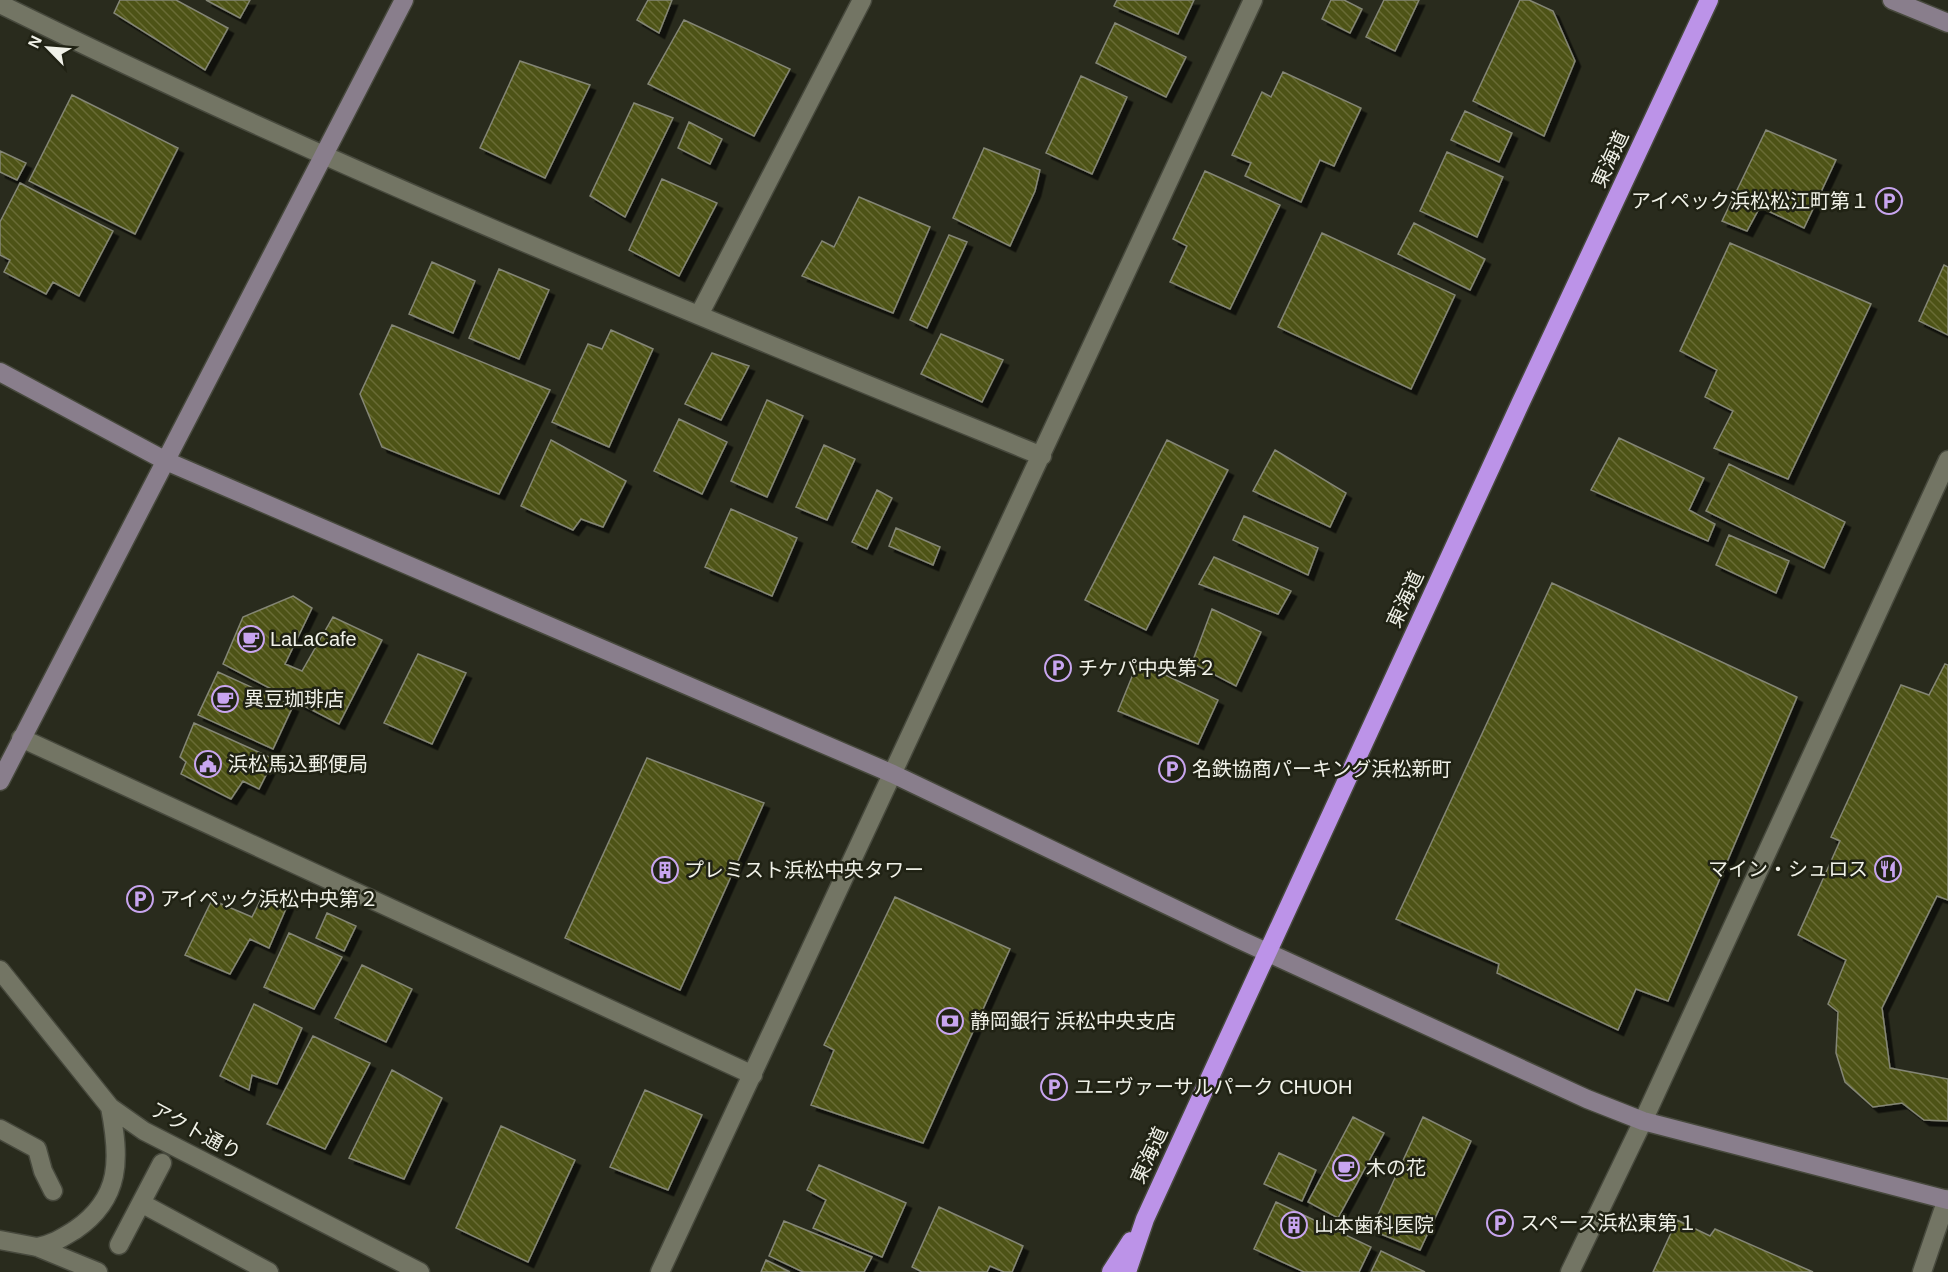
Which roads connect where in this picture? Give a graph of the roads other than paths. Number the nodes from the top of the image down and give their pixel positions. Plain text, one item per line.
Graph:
1 (404, 0) edge
2 (862, 0) edge
3 (1253, 0) edge
4 (1709, 0) edge
5 (1892, 0) edge
6 (0, 4) edge
7 (1948, 23) edge
8 (324, 155) junction
9 (699, 315) junction
10 (0, 372) edge
11 (1041, 456) junction
12 (166, 460) junction
13 (1948, 460) edge
14 (21, 738) junction
15 (893, 774) junction
16 (0, 781) edge
17 (1267, 952) junction
18 (0, 970) edge
19 (753, 1075) junction
20 (110, 1107) junction
21 (1643, 1121) junction
22 (0, 1129) edge
23 (162, 1163) dead end
24 (53, 1191) dead end
25 (1948, 1199) edge
26 (141, 1203) junction
27 (1145, 1219) junction
28 (0, 1240) edge
29 (119, 1245) dead end
30 (38, 1247) junction
31 (98, 1272) edge
32 (269, 1272) edge
33 (420, 1272) edge
34 (660, 1272) edge
35 (1111, 1272) edge
36 (1127, 1272) edge
37 (1570, 1272) edge
38 (1922, 1272) edge

1 - 8 street
2 - 9 street
3 - 11 street
4 - 17 highway, 東海道
5 - 7 street
6 - 8 street
8 - 9 street
8 - 12 street
9 - 11 street
10 - 12 street
11 - 15 street
12 - 14 street
12 - 15 street
13 - 21 street
14 - 16 street
14 - 19 street
15 - 17 street
15 - 19 street
17 - 21 street
17 - 27 highway, 東海道
18 - 20 street, アクト通り
19 - 34 street
20 - 30 street
20 - 33 street, アクト通り
21 - 25 street
21 - 37 street
22 - 24 street
23 - 26 street
25 - 38 street
26 - 29 street
26 - 32 street
27 - 35 highway, 東海道
27 - 36 highway, 東海道
28 - 30 street
30 - 31 street

